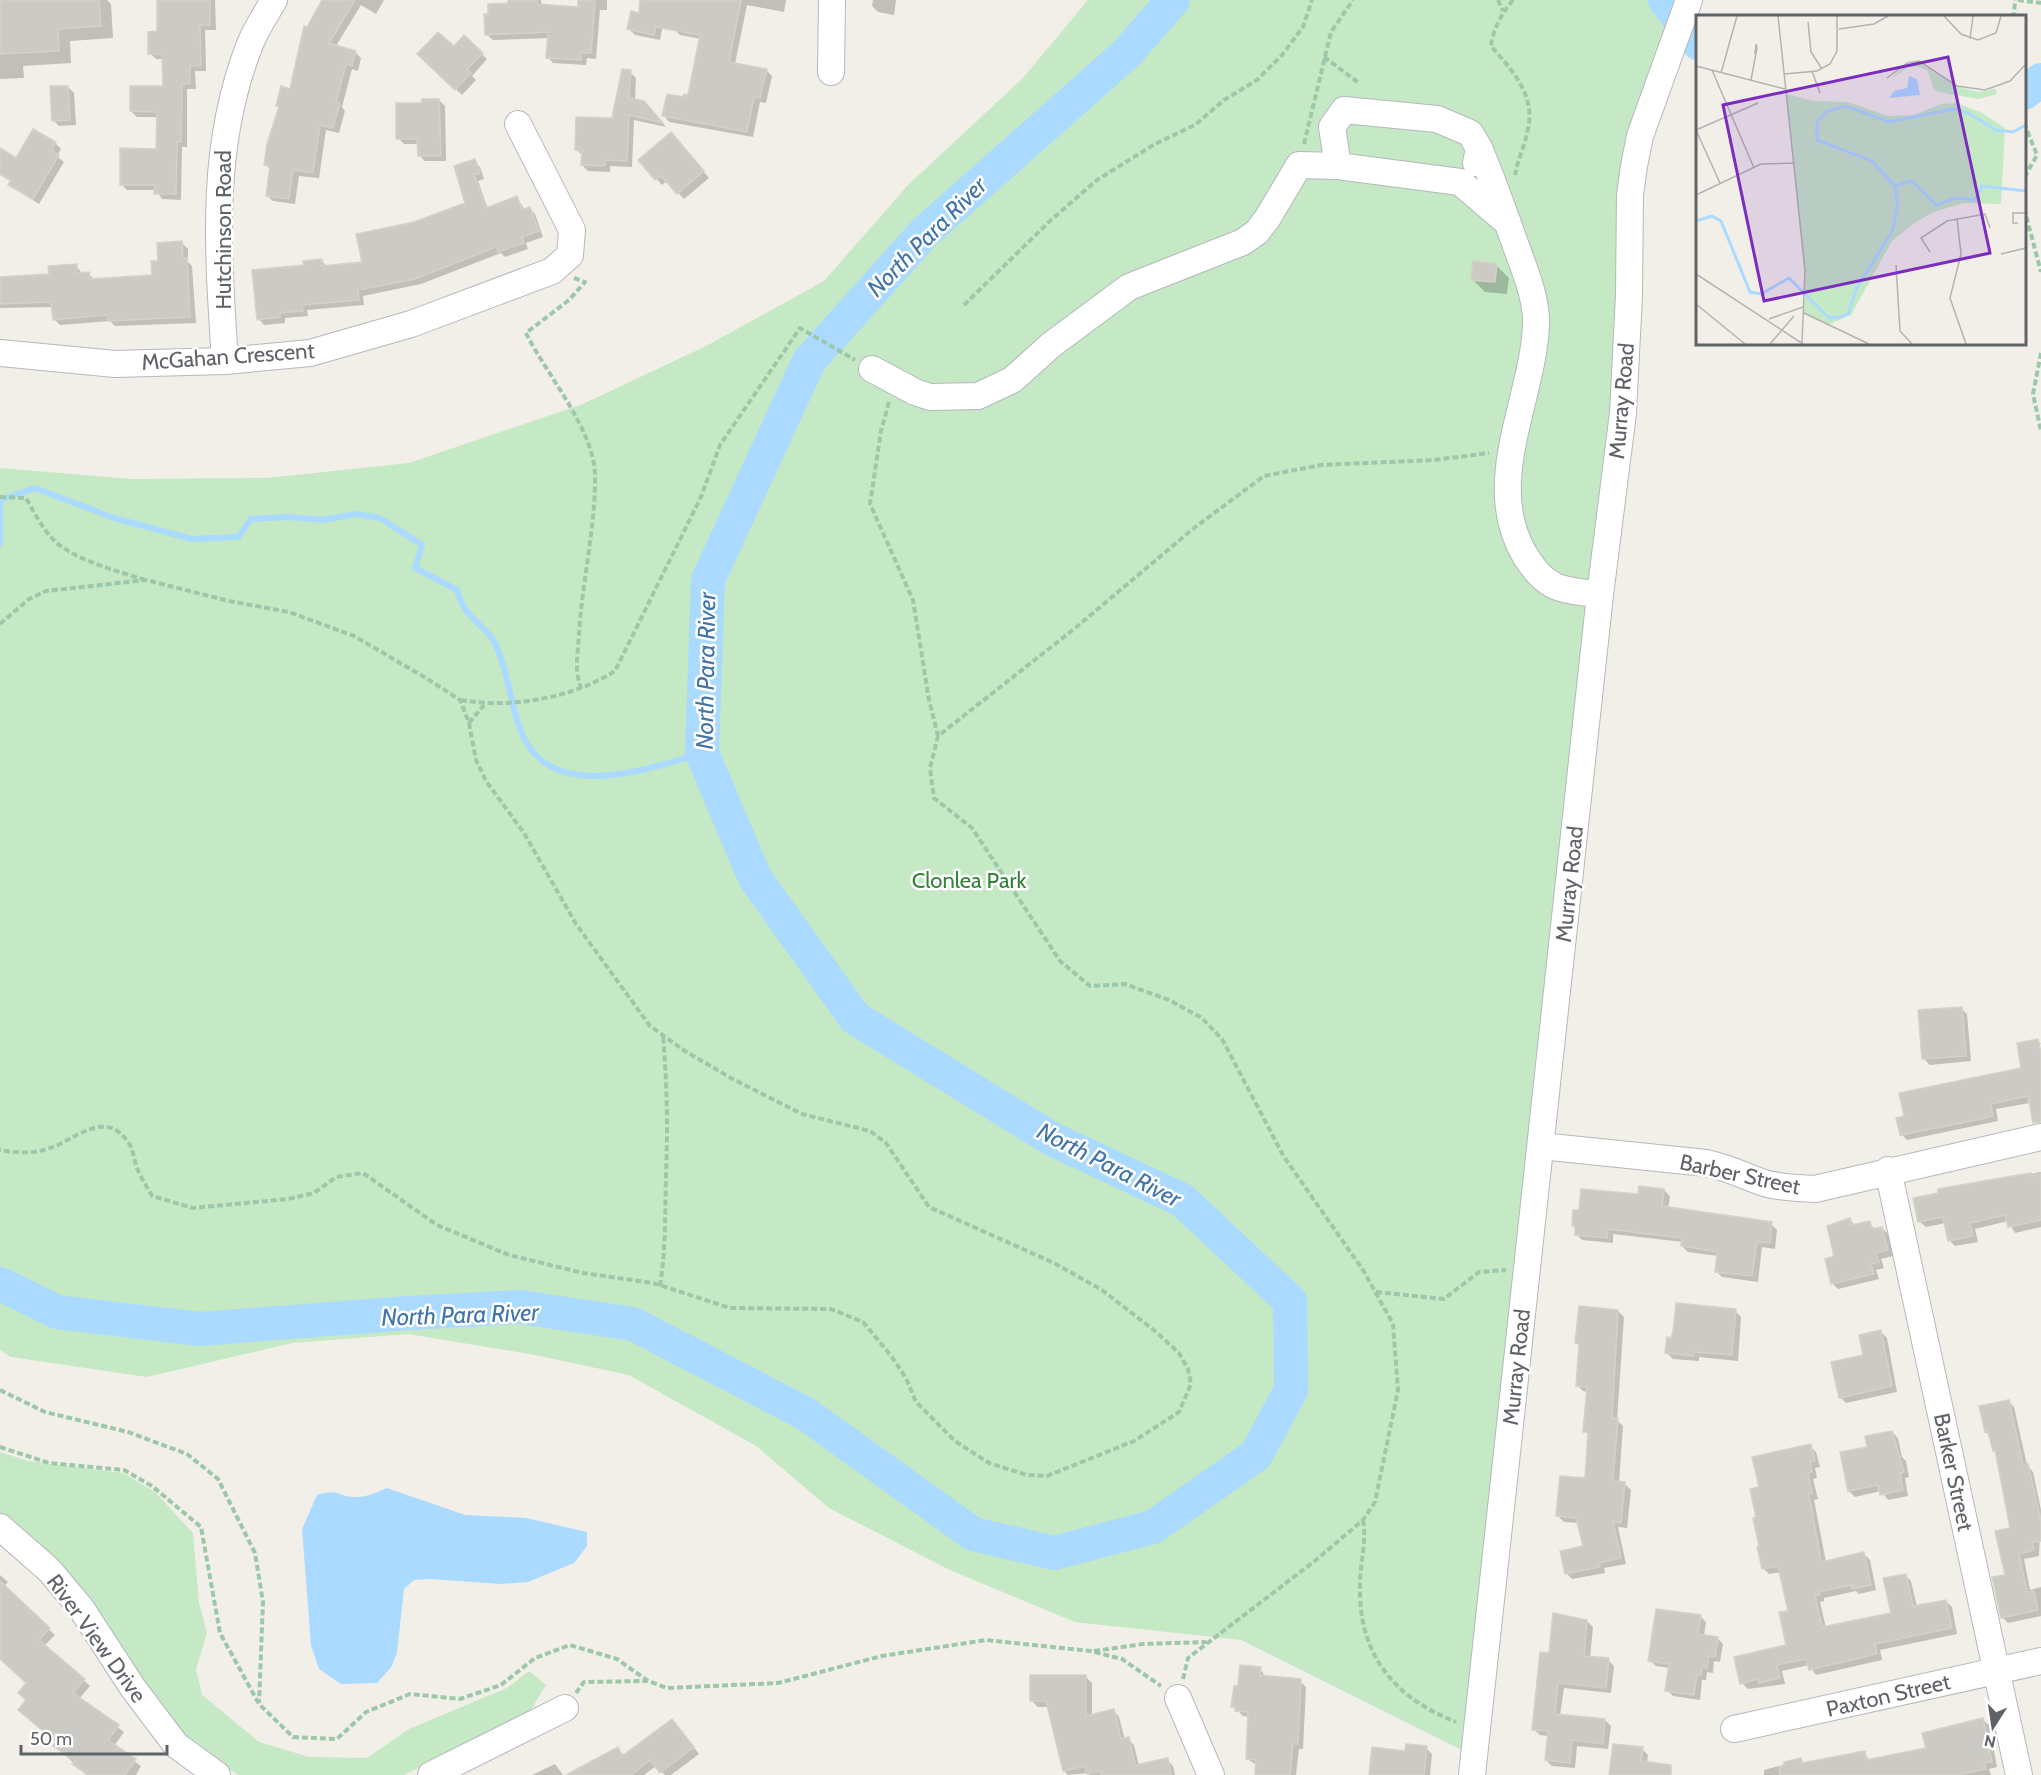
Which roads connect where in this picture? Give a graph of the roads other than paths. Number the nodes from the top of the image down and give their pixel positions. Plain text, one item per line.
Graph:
1 (274, 0) edge
2 (832, 0) edge
3 (1689, 1) edge
4 (831, 72) dead end
5 (518, 124) dead end
6 (1479, 148) junction
7 (1338, 166) junction
8 (1460, 182) junction
9 (1508, 223) junction
10 (0, 353) edge
11 (225, 361) junction
12 (872, 369) dead end
13 (1600, 595) junction
14 (2041, 1137) edge
15 (1541, 1146) junction
16 (1888, 1170) junction
17 (0, 1527) edge
18 (2041, 1661) edge
19 (1998, 1670) junction
20 (1178, 1698) road end
21 (565, 1708) road end
22 (1734, 1729) dead end
23 (217, 1775) edge
24 (431, 1775) edge
25 (1211, 1775) edge
26 (1472, 1775) edge
27 (2019, 1775) edge

1 - 11 street, Hutchinson Road
2 - 4 street
3 - 13 street, Murray Road
5 - 11 street, McGahan Crescent
6 - 7 street
6 - 8 street
6 - 9 street
7 - 8 street
7 - 12 street
8 - 9 street
9 - 13 street
10 - 11 street, McGahan Crescent
13 - 15 street, Murray Road
14 - 16 street, Barber Street
15 - 16 street, Barber Street
15 - 26 street, Murray Road
16 - 19 street, Barker Street
17 - 23 street, River View Drive
18 - 19 street, Paxton Street
19 - 22 street, Paxton Street
19 - 27 street, Barker Street
20 - 25 street
21 - 24 street

